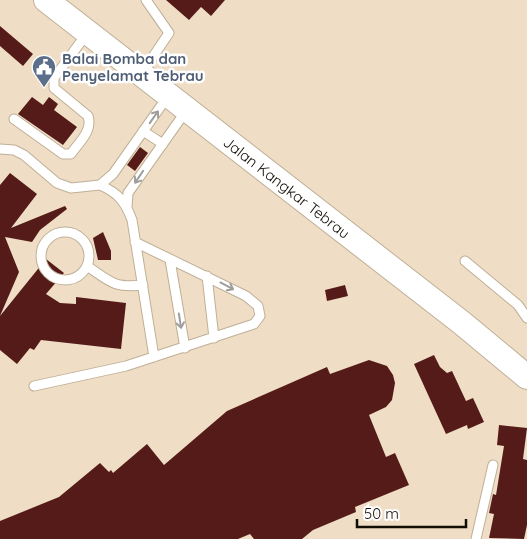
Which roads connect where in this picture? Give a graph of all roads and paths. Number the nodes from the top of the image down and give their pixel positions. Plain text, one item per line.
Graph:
1 (46, 0) edge
2 (146, 0) edge
3 (88, 32) junction
4 (142, 73) junction
5 (168, 96) junction
6 (187, 111) junction
7 (14, 119) dead end
8 (144, 131) junction
9 (163, 144) junction
10 (0, 149) edge
11 (100, 185) junction
12 (127, 207) junction
13 (135, 242) junction
14 (170, 260) junction
15 (465, 261) dead end
16 (87, 266) junction
17 (207, 276) junction
18 (143, 285) junction
19 (527, 318) edge
20 (214, 338) junction
21 (185, 348) junction
22 (154, 357) junction
23 (527, 377) edge
24 (34, 386) dead end
25 (493, 465) dead end
26 (476, 539) edge

1 - 3 street, Jalan Kangkar Tebrau
2 - 4 lane
3 - 4 street, Jalan Kangkar Tebrau
3 - 7 lane
4 - 5 street, Jalan Kangkar Tebrau
5 - 6 street, Jalan Kangkar Tebrau
8 -> 5 lane
6 - 9 lane
6 - 23 street, Jalan Kangkar Tebrau
8 - 9 lane
8 - 11 lane
9 -> 12 lane
10 - 11 lane
11 - 12 lane
12 - 13 lane
13 - 14 lane
13 - 18 lane
14 - 17 lane
14 -> 21 lane
15 - 19 lane
16 - 16 lane
16 - 18 lane
17 - 20 lane
17 -> 20 lane
18 - 22 lane
20 - 21 lane
21 - 22 lane
22 - 24 lane
25 - 26 lane

